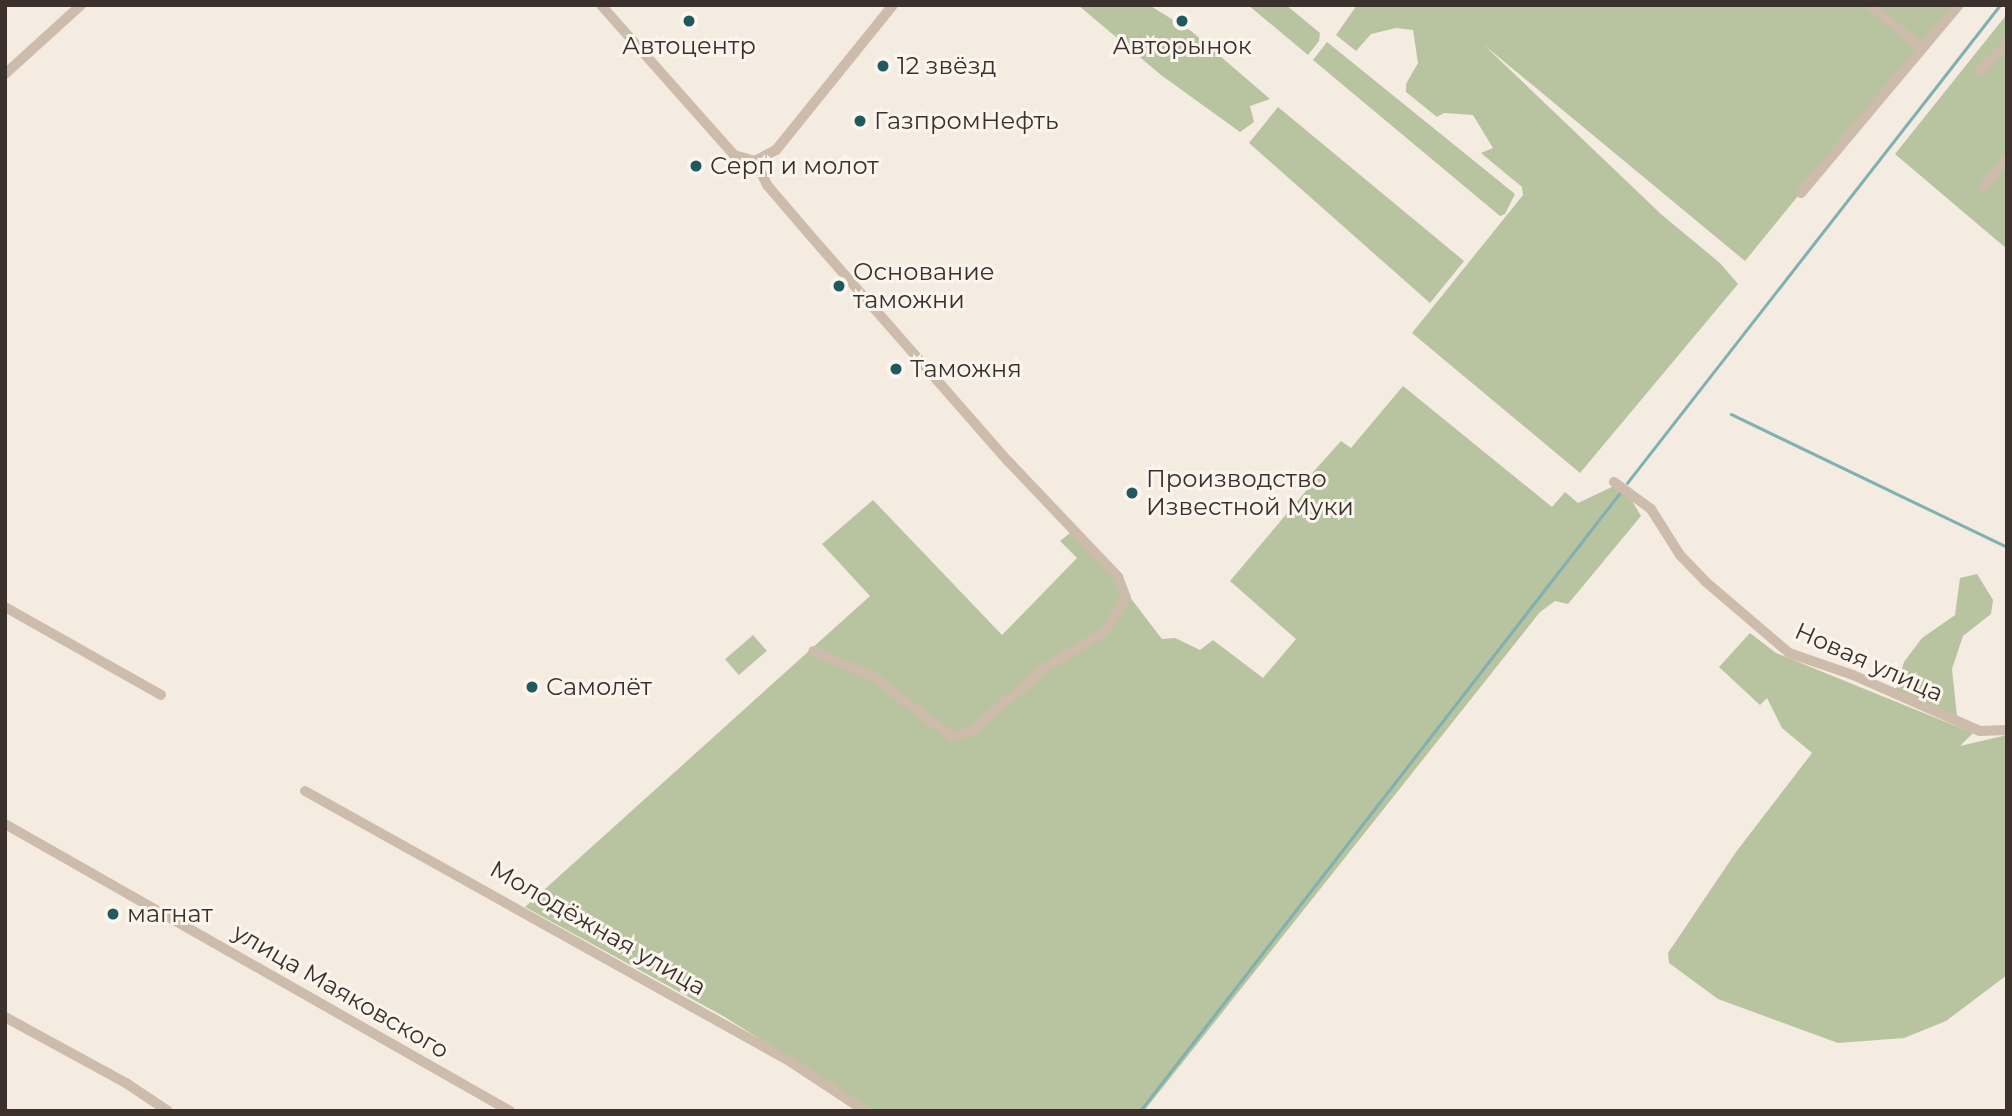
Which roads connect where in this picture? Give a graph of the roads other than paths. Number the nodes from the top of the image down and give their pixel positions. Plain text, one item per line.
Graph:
1 (81, 5) edge
2 (601, 5) edge
3 (893, 5) edge
4 (1870, 5) edge
5 (1959, 5) edge
6 (2007, 44) edge
7 (1922, 48) junction
8 (1980, 70) dead end
9 (5, 74) edge
10 (2007, 159) edge
11 (759, 160) junction
12 (1984, 186) dead end
13 (1801, 193) dead end
14 (1614, 482) dead end
15 (5, 607) edge
16 (813, 651) dead end
17 (161, 695) dead end
18 (2007, 730) edge
19 (305, 791) dead end
20 (5, 824) edge
21 (5, 1017) edge
22 (168, 1111) edge
23 (510, 1111) edge
24 (864, 1111) edge

1 - 9 street
2 - 11 street
3 - 11 street
4 - 7 street
5 - 7 street
6 - 8 street
7 - 13 street
10 - 12 street
11 - 16 street
14 - 18 street, Новая улица
15 - 17 street
19 - 24 street, Молодёжная улица
20 - 23 street, улица Маяковского
21 - 22 street

